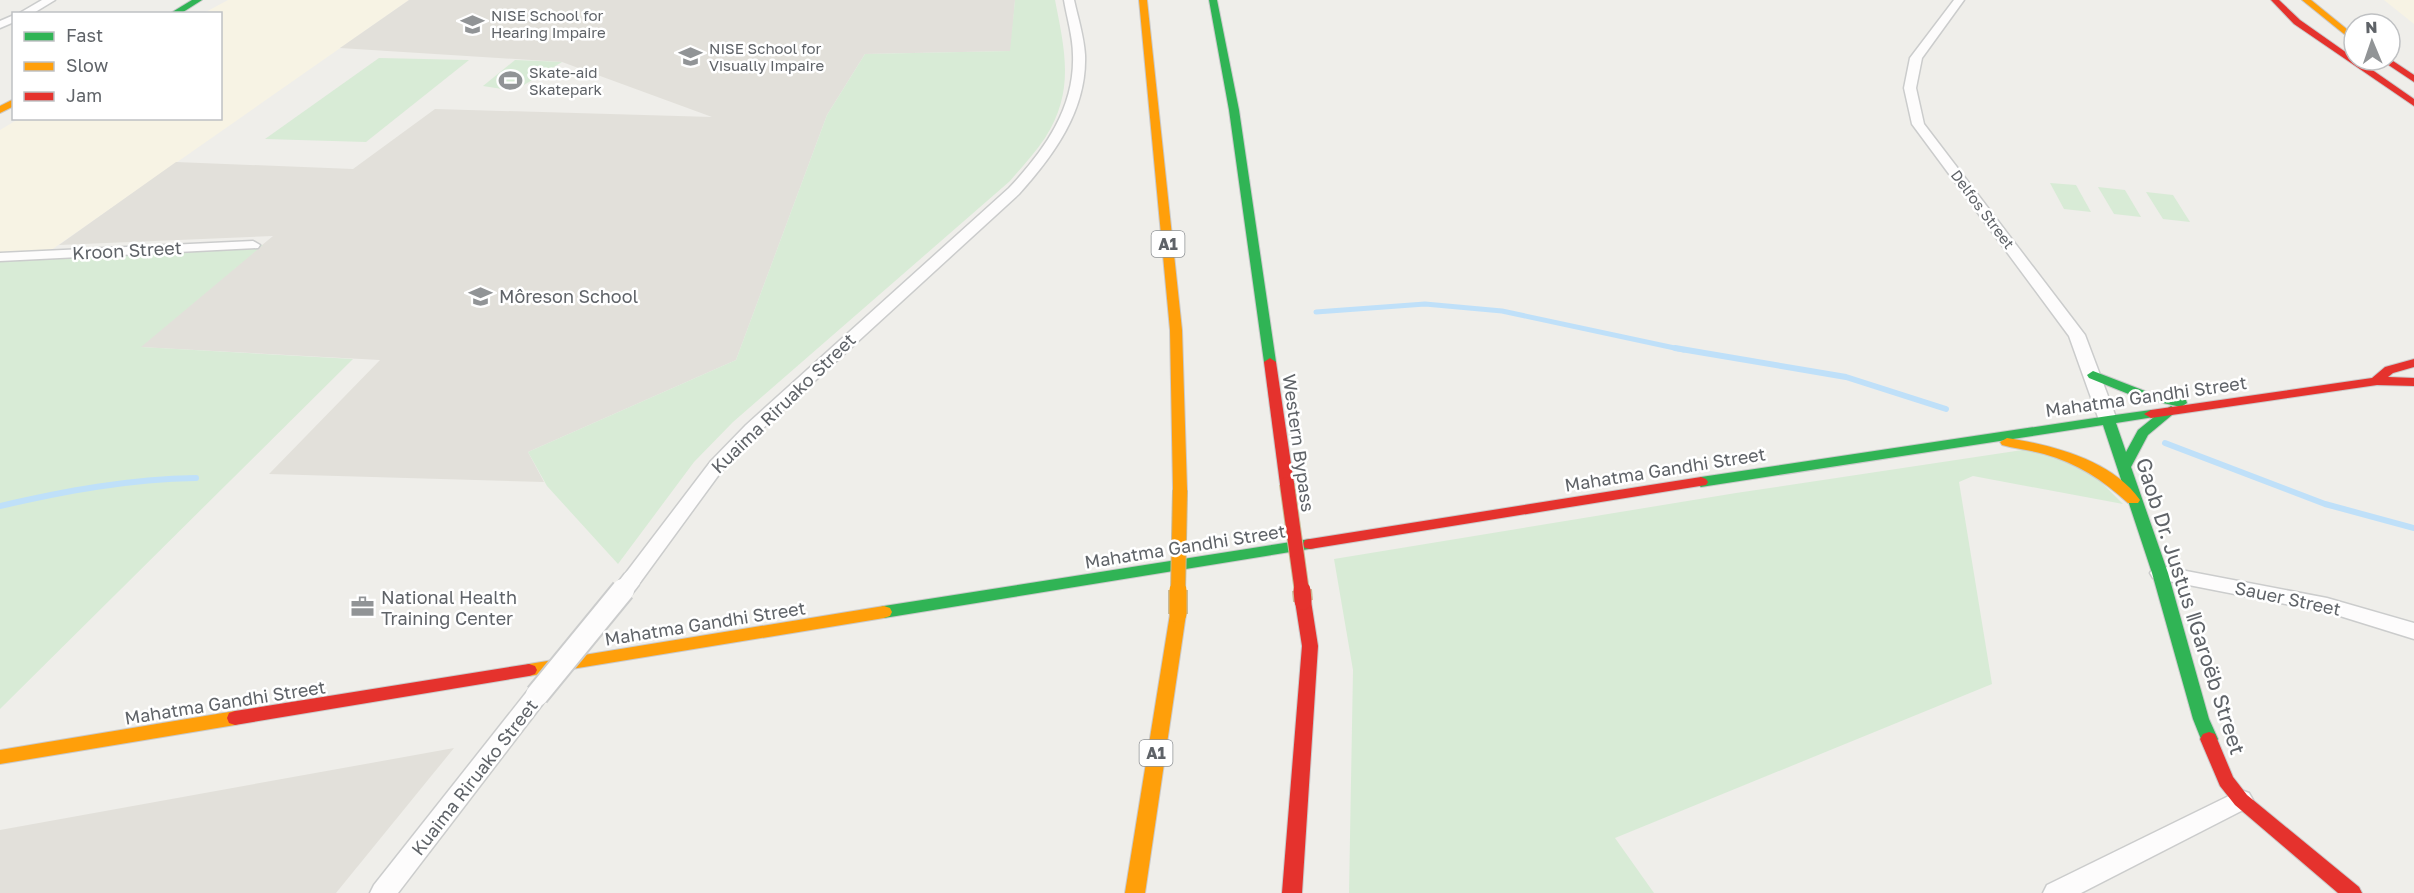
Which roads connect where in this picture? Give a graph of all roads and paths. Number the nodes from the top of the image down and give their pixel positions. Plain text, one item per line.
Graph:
1 (50, 0) edge
2 (198, 0) edge
3 (1069, 0) edge
4 (1213, 0) edge
5 (1224, 0) edge
6 (1959, 0) edge
7 (2258, 0) edge
8 (2276, 0) edge
9 (2306, 0) edge
10 (1142, 4) edge
11 (27, 12) edge
12 (177, 12) edge
13 (1217, 16) junction
14 (2296, 22) junction
15 (2342, 29) edge
16 (2414, 103) edge
17 (254, 245) dead end
18 (0, 257) edge
19 (2414, 363) edge
20 (2093, 375) junction
21 (2377, 381) junction
22 (2414, 382) edge
23 (2199, 406) junction
24 (2172, 410) junction
25 (2108, 420) junction
26 (1976, 439) junction
27 (2125, 466) junction
28 (2136, 502) junction
29 (2160, 573) junction
30 (2414, 631) edge
31 (0, 757) edge
32 (2241, 800) junction
33 (383, 893) edge
34 (1135, 893) edge
35 (1292, 893) edge
36 (2056, 893) edge
37 (2352, 893) edge

1 - 11 street
2 - 12 main road
3 - 33 street, Kuaima Riruako Street, bridge
4 - 13 main road, Western Bypass
5 - 13 main road
6 - 20 street, Delfos Street
7 - 14 main road
8 - 14 main road
9 - 15 main road
10 - 34 main road, A1, bridge
13 - 35 main road, Western Bypass, bridge
14 - 16 main road
17 - 18 street, Kroon Street
19 - 21 main road, Mahatma Gandhi Street
20 - 23 main road
20 - 25 street, Delfos Street
21 - 22 main road, Mahatma Gandhi Street
21 - 23 main road, Mahatma Gandhi Street
23 - 24 main road, Mahatma Gandhi Street
24 - 25 main road, Mahatma Gandhi Street
24 - 27 main road
25 - 26 main road, Mahatma Gandhi Street
25 - 27 main road, Gaob Dr. Justus ǁGaroëb Street
26 - 28 main road
26 - 31 main road, Mahatma Gandhi Street
27 - 28 main road, Gaob Dr. Justus ǁGaroëb Street
28 - 29 main road, Gaob Dr. Justus ǁGaroëb Street
29 - 30 street, Sauer Street
29 - 32 main road, Gaob Dr. Justus ǁGaroëb Street
32 - 36 street
32 - 37 main road, Gaob Dr. Justus ǁGaroëb Street

